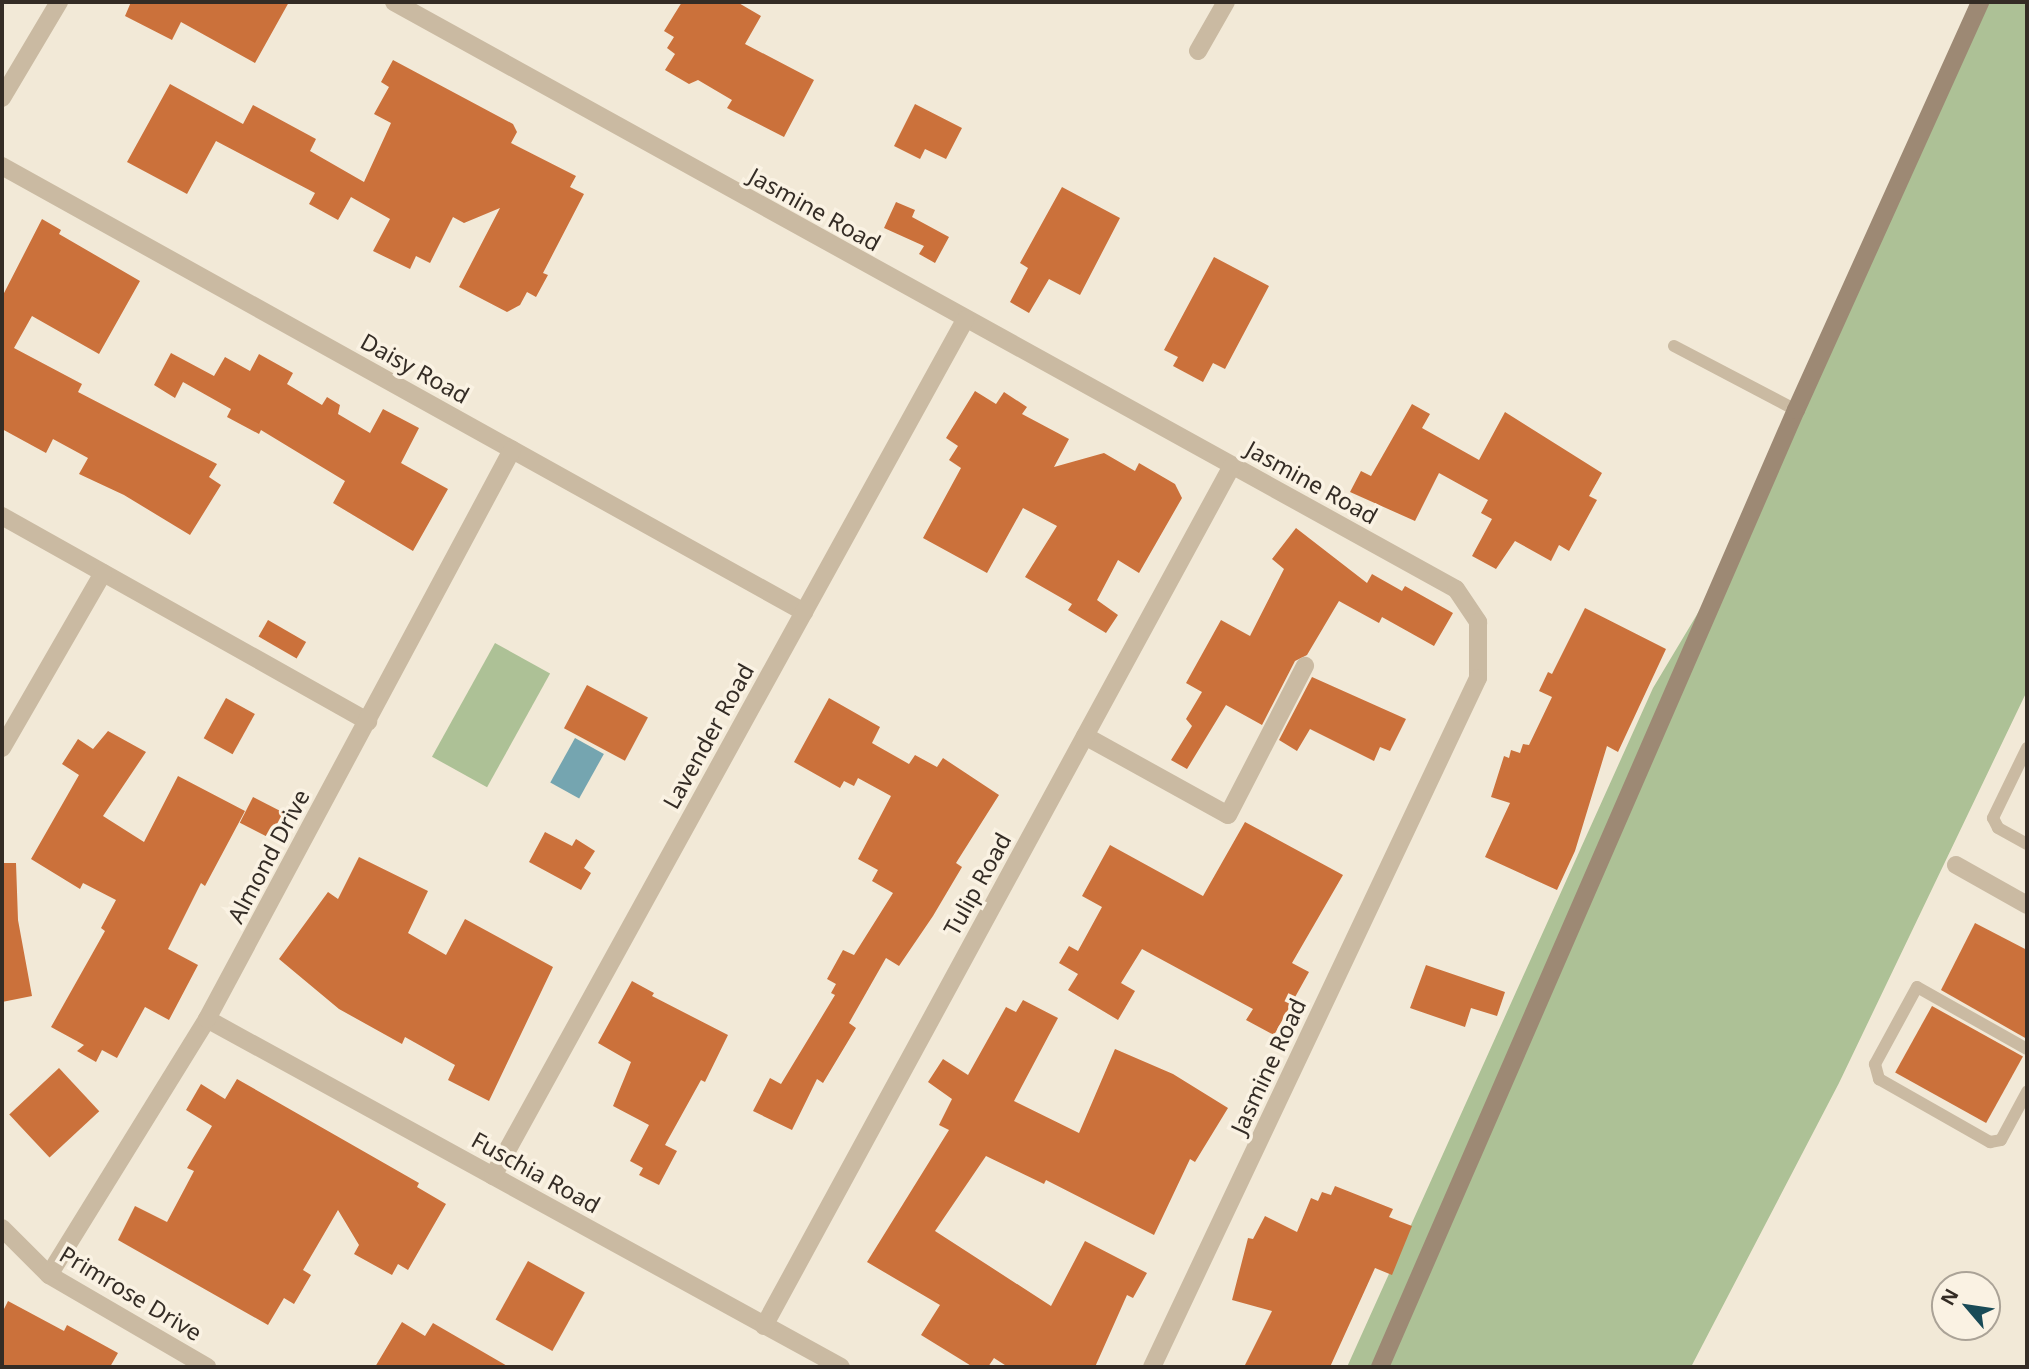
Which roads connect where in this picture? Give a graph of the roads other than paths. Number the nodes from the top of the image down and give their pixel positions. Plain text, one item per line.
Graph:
1 (59, 2) edge
2 (394, 2) edge
3 (1226, 2) edge
4 (1980, 2) edge
5 (1198, 51) dead end
6 (2, 98) edge
7 (2, 166) edge
8 (965, 320) junction
9 (1674, 346) dead end
10 (1796, 410) junction
11 (512, 450) junction
12 (1232, 466) junction
13 (2, 516) edge
14 (103, 573) junction
15 (804, 612) junction
16 (1305, 666) dead end
17 (368, 721) junction
18 (1085, 736) junction
19 (2, 748) edge
20 (2027, 748) edge
21 (2027, 844) edge
22 (1956, 865) dead end
23 (2027, 905) edge
24 (207, 1019) junction
25 (2027, 1049) edge
26 (2027, 1092) edge
27 (493, 1176) junction
28 (2, 1228) edge
29 (49, 1275) junction
30 (764, 1326) junction
31 (207, 1367) edge
32 (841, 1367) edge
33 (1153, 1367) edge
34 (1380, 1367) edge

1 - 6 street
2 - 8 street, Jasmine Road
3 - 5 street
4 - 10 street
7 - 11 street, Daisy Road
8 - 12 street, Jasmine Road
8 - 15 street, Lavender Road
9 - 10 lane
10 - 34 street
11 - 15 street, Daisy Road
11 - 17 street, Almond Drive
12 - 18 street, Tulip Road
12 - 33 street, Jasmine Road
13 - 14 street
14 - 17 street
14 - 19 street
15 - 27 street, Lavender Road
16 - 18 street
17 - 24 street, Almond Drive
18 - 30 street, Tulip Road
20 - 21 lane
22 - 23 street
24 - 27 street, Fuschia Road
24 - 29 street, Almond Drive
25 - 26 lane
27 - 30 street, Fuschia Road
28 - 29 street, Primrose Drive
29 - 31 street, Primrose Drive
30 - 32 street, Fuschia Road

